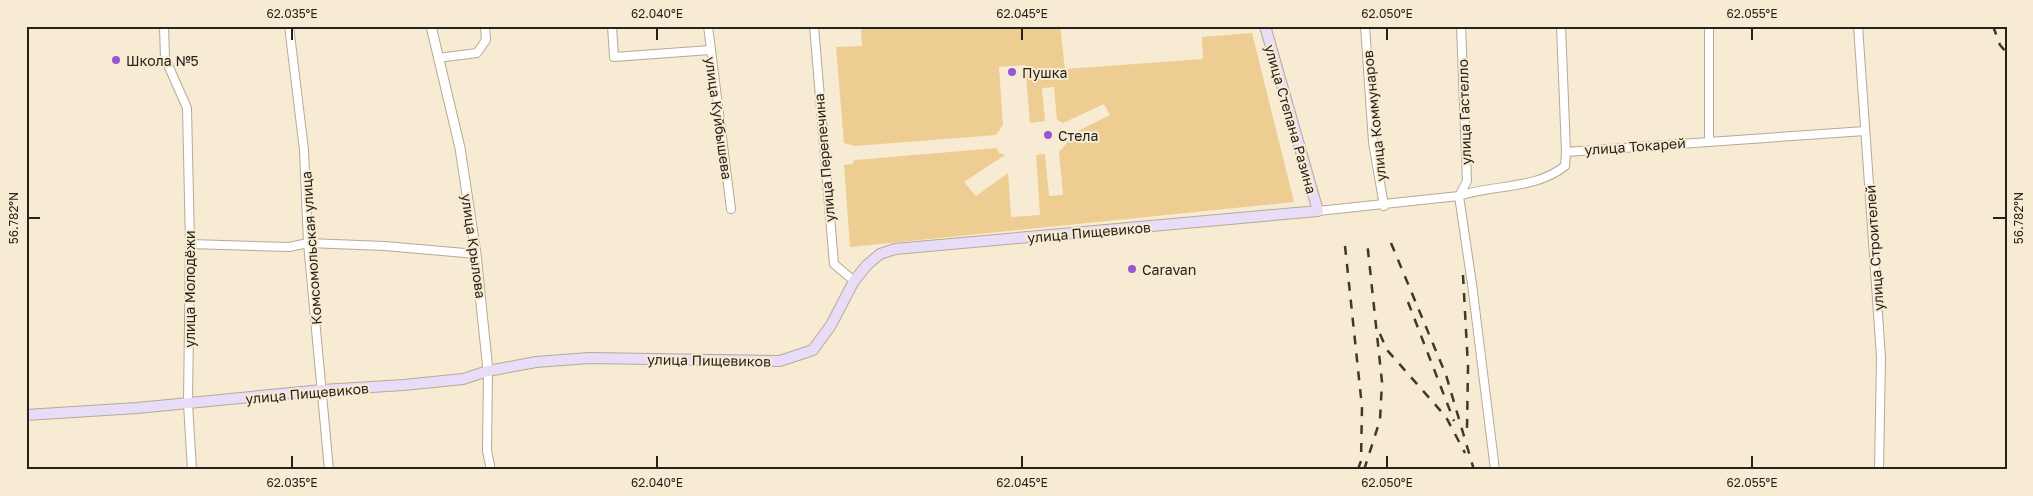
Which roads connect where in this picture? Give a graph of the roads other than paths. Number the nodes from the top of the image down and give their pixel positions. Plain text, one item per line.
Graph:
1 (164, 26) edge
2 (289, 26) edge
3 (431, 26) edge
4 (485, 26) edge
5 (612, 26) edge
6 (708, 26) edge
7 (814, 26) edge
8 (1265, 26) edge
9 (1365, 26) edge
10 (1461, 26) edge
11 (1561, 26) edge
12 (1709, 26) edge
13 (1858, 26) edge
14 (710, 50) junction
15 (438, 58) junction
16 (1865, 131) junction
17 (1709, 141) junction
18 (1566, 152) junction
19 (1459, 196) junction
20 (1384, 206) junction
21 (731, 209) dead end
22 (1318, 211) junction
23 (308, 243) junction
24 (190, 244) junction
25 (476, 254) junction
26 (854, 281) junction
27 (488, 371) junction
28 (322, 390) junction
29 (188, 404) junction
30 (26, 415) edge
31 (192, 470) edge
32 (328, 470) edge
33 (490, 470) edge
34 (1495, 470) edge
35 (1879, 470) edge

1 - 24 street, улица Молодёжи
2 - 23 street, Комсомольская улица
3 - 15 street, улица Крылова
4 - 15 street
5 - 14 street
6 - 14 street, улица Куйбышева
7 - 26 street, улица Перепечина
8 - 22 main road, улица Степана Разина
9 - 20 street, улица Коммунаров
10 - 19 street, улица Гастелло
11 - 18 street, улица Токарей
12 - 17 street
13 - 16 street, улица Строителей
14 - 21 street, улица Куйбышева
15 - 25 street, улица Крылова
16 - 17 street, улица Токарей
16 - 35 street, улица Строителей
17 - 18 street, улица Токарей
18 - 19 street, улица Пищевиков
19 - 20 street, улица Пищевиков
19 - 34 street
20 - 22 street, улица Пищевиков
22 - 26 main road, улица Пищевиков
23 - 24 street
23 - 25 street
23 - 28 street, Комсомольская улица
24 - 29 street, улица Молодёжи
25 - 27 street, улица Крылова
26 - 27 main road, улица Пищевиков
27 - 28 main road, улица Пищевиков
27 - 33 street, улица Крылова
28 - 29 main road, улица Пищевиков
28 - 32 street, Комсомольская улица
29 - 30 main road, улица Пищевиков
29 - 31 street, улица Молодёжи

